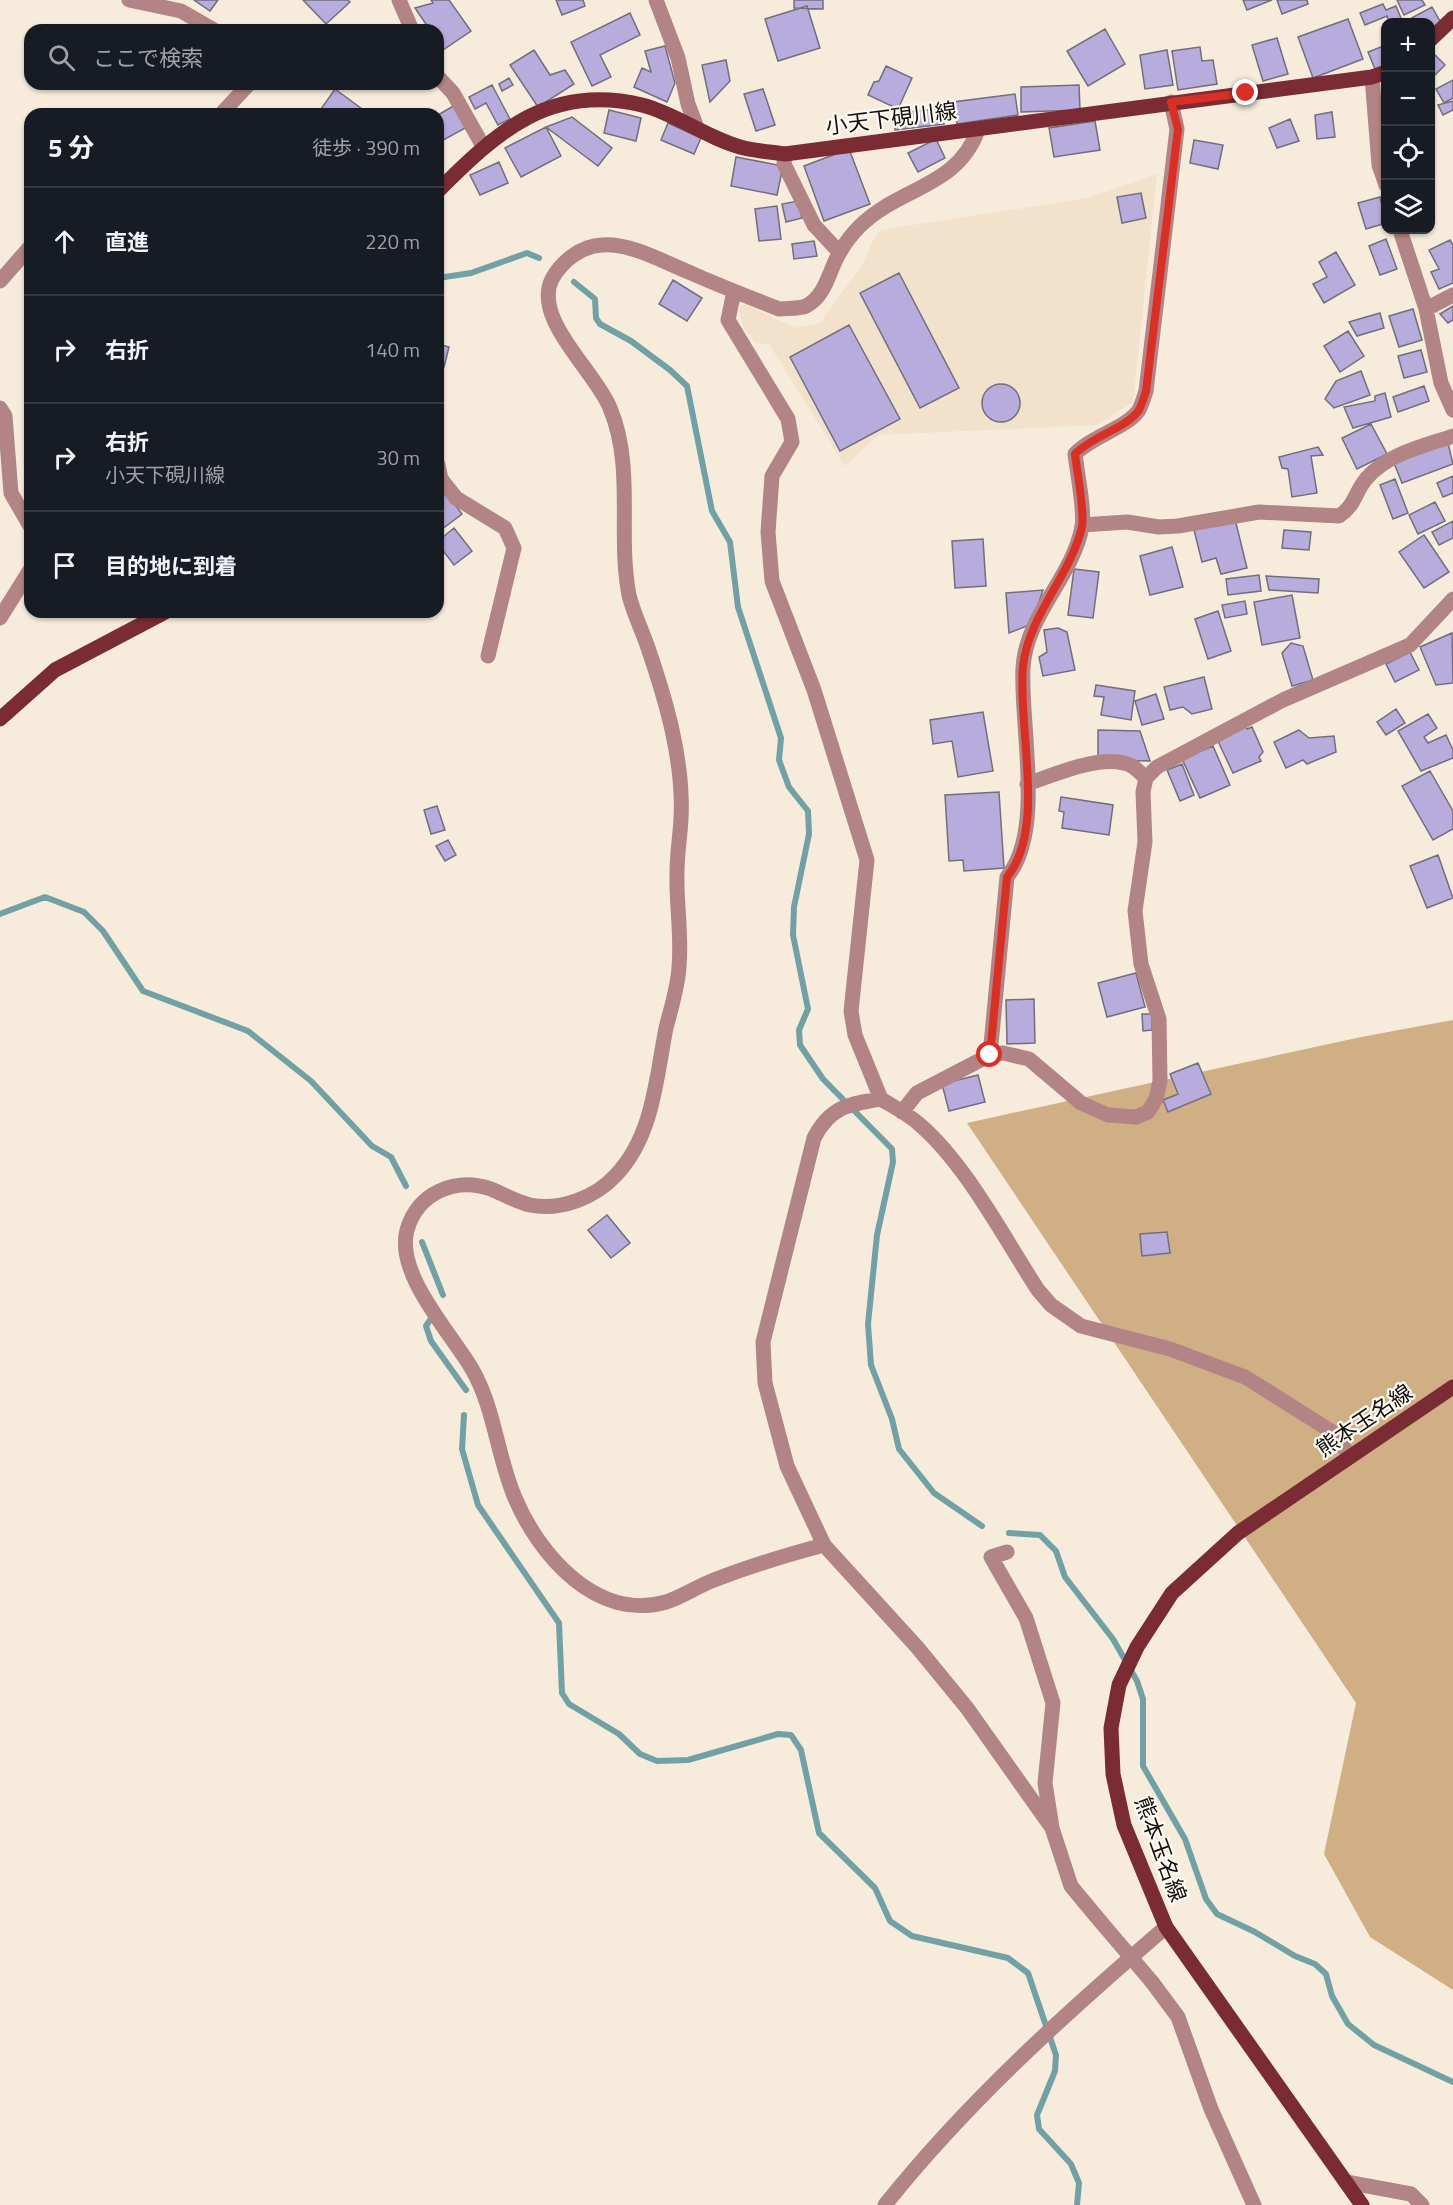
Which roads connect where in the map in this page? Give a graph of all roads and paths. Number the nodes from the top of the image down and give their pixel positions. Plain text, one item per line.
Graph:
1 (129, 0) edge
2 (399, 0) edge
3 (656, 0) edge
4 (1453, 18) edge
5 (204, 24) edge
6 (409, 24) edge
7 (1435, 36) edge
8 (1379, 74) edge
9 (444, 83) edge
10 (243, 90) edge
11 (1171, 102) junction
12 (227, 108) edge
13 (697, 128) junction
14 (978, 130) junction
15 (483, 146) junction
16 (784, 154) junction
17 (1384, 180) edge
18 (444, 186) edge
19 (1401, 234) edge
20 (839, 252) junction
21 (24, 254) edge
22 (0, 281) edge
23 (734, 291) junction
24 (1453, 295) edge
25 (1426, 309) junction
26 (0, 408) edge
27 (1453, 410) edge
28 (1453, 436) edge
29 (444, 483) edge
30 (24, 516) edge
31 (1082, 525) junction
32 (24, 580) edge
33 (1453, 599) edge
34 (0, 618) edge
35 (154, 618) edge
36 (488, 656) dead end
37 (0, 719) edge
38 (1146, 778) junction
39 (1027, 784) junction
40 (990, 1055) junction
41 (881, 1099) junction
42 (903, 1112) junction
43 (1453, 1387) edge
44 (1350, 1456) junction
45 (824, 1545) junction
46 (1007, 1552) dead end
47 (1052, 1828) junction
48 (1166, 1927) junction
49 (1346, 2182) junction
50 (885, 2205) edge
51 (1254, 2205) edge
52 (1362, 2205) edge
53 (1422, 2205) edge

1 - 5 street
2 - 6 street
3 - 13 street
4 - 7 main road
8 - 11 main road, 小天下硯川線
8 - 17 street
9 - 15 street
10 - 12 street
11 - 14 main road, 小天下硯川線
11 - 31 street
13 - 15 main road, 小天下硯川線
13 - 16 main road, 小天下硯川線
14 - 16 main road, 小天下硯川線
14 - 20 street
15 - 18 main road, 小天下硯川線
16 - 20 street
19 - 25 street
20 - 23 street
21 - 22 street
23 - 41 street
23 - 45 street
24 - 25 street
25 - 27 street
26 - 30 street
28 - 31 street
29 - 36 street
31 - 39 street
32 - 34 street
33 - 38 street
35 - 37 main road
38 - 39 street
38 - 40 street
39 - 40 street
40 - 42 street
41 - 42 street
41 - 45 street
42 - 44 street
43 - 44 main road, 熊本玉名線
44 - 48 main road, 熊本玉名線
45 - 47 street
46 - 47 street
47 - 51 street, bridge
48 - 49 main road, 熊本玉名線
48 - 50 street
49 - 52 main road, 熊本玉名線
49 - 53 street

